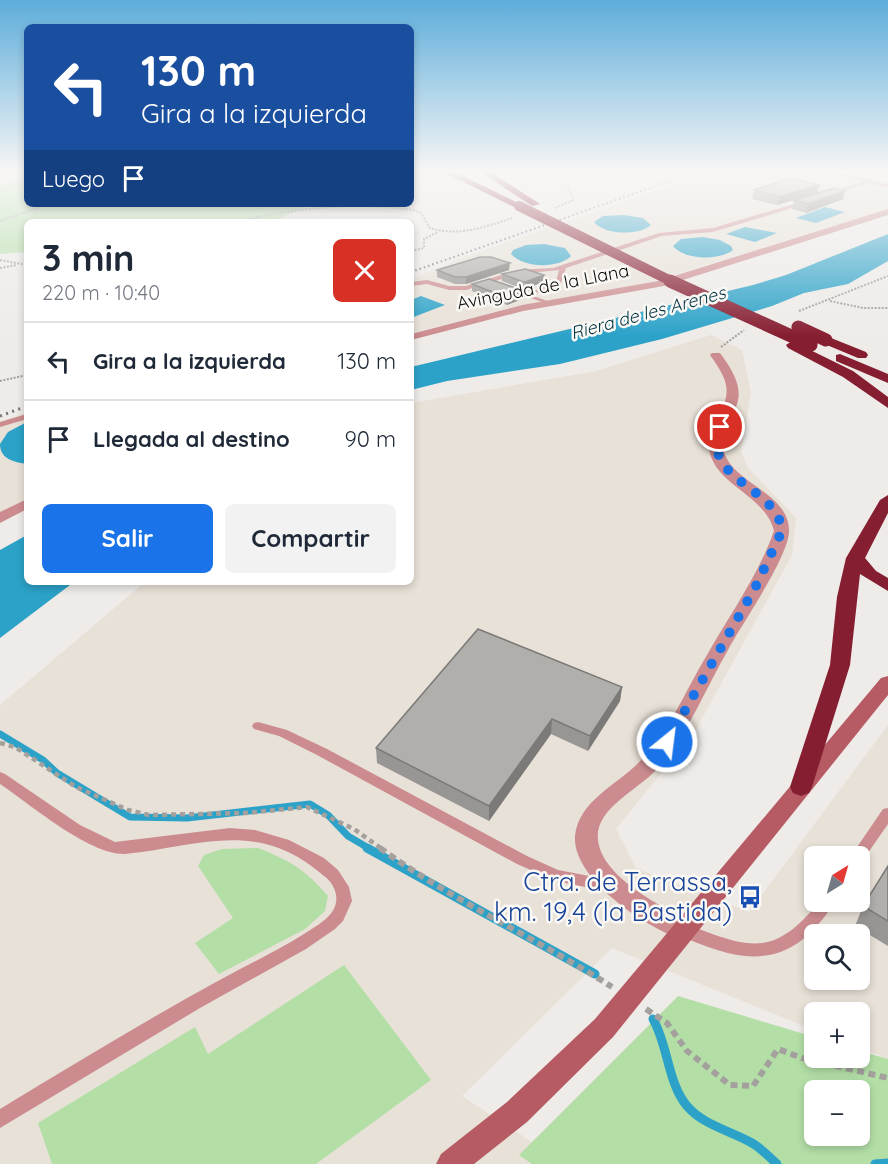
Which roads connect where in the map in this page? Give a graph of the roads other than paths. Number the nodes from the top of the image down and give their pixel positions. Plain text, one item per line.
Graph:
1 (573, 227) edge
2 (580, 227) edge
3 (721, 227) edge
4 (839, 227) edge
5 (562, 268) junction
6 (489, 281) junction
7 (414, 284) edge
8 (537, 291) dead end
9 (707, 298) junction
10 (550, 303) junction
11 (414, 337) edge
12 (716, 355) dead end
13 (888, 367) edge
14 (888, 379) edge
15 (888, 404) edge
16 (24, 417) edge
17 (0, 425) edge
18 (888, 500) edge
19 (24, 505) edge
20 (0, 518) edge
21 (855, 558) junction
22 (888, 586) edge
23 (888, 682) edge
24 (258, 726) dead end
25 (0, 777) edge
26 (801, 788) junction
27 (888, 813) edge
28 (865, 846) edge
29 (616, 887) junction
30 (819, 912) edge
31 (685, 931) junction
32 (0, 1119) edge
33 (451, 1164) edge

1 - 9 highway, bridge
2 - 13 highway, bridge
3 - 5 lane
4 - 10 street, Avinguda de la Llana
5 - 6 lane
5 - 8 lane
6 - 7 lane
6 - 10 lane
9 - 14 highway, bridge
9 - 15 highway, bridge
10 - 11 street, Avinguda de la Llana
12 - 29 street
16 - 17 lane
18 - 21 highway
19 - 20 street
21 - 22 highway
21 - 26 highway
23 - 26 main road
24 - 29 lane
25 - 32 lane
26 - 31 main road
27 - 28 lane
29 - 31 street
30 - 31 lane
31 - 33 main road

